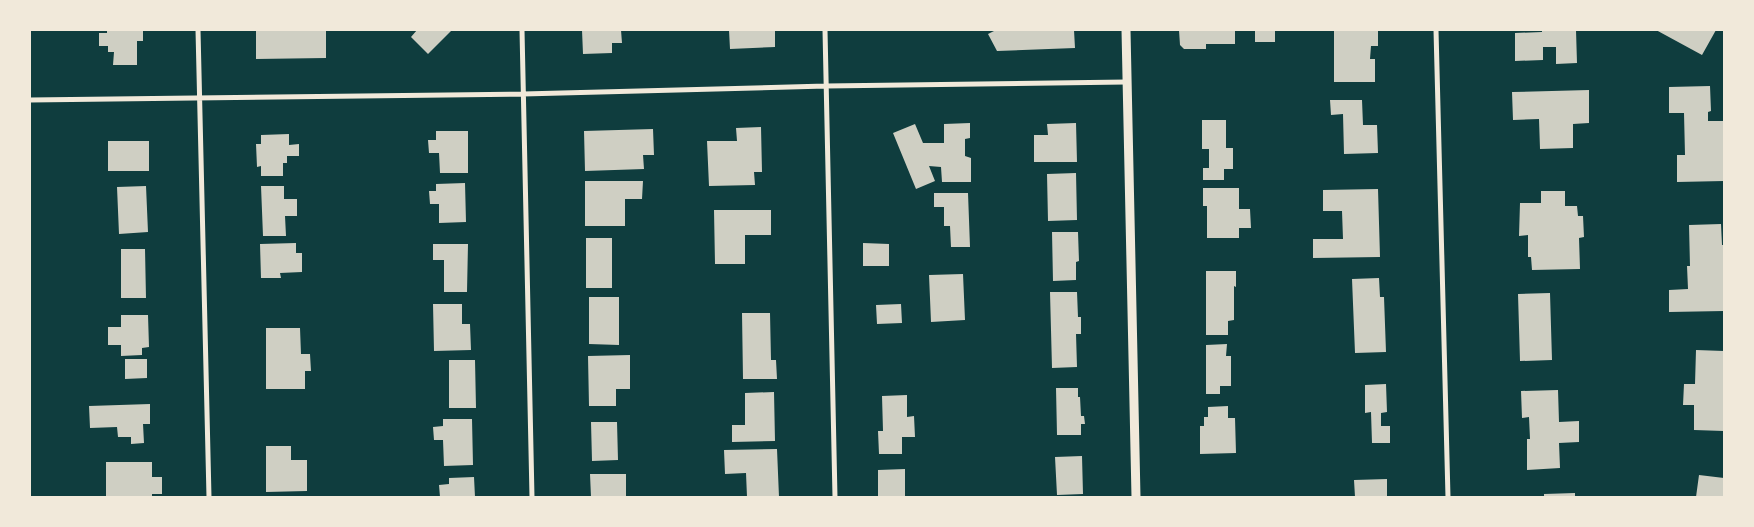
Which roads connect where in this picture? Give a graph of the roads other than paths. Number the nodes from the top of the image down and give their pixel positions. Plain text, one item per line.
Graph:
1 (198, 30) edge
2 (522, 30) edge
3 (825, 30) edge
4 (1126, 30) edge
5 (1436, 30) edge
6 (1126, 82) junction
7 (826, 86) junction
8 (522, 94) junction
9 (200, 97) junction
10 (30, 100) edge
11 (209, 497) edge
12 (532, 497) edge
13 (835, 497) edge
14 (1136, 497) edge
15 (1448, 497) edge

1 - 9 street
2 - 8 street
3 - 7 street
4 - 6 street
5 - 15 street
6 - 7 street
6 - 14 street
7 - 8 street
7 - 13 street
8 - 9 street
8 - 12 street
9 - 10 street
9 - 11 street

